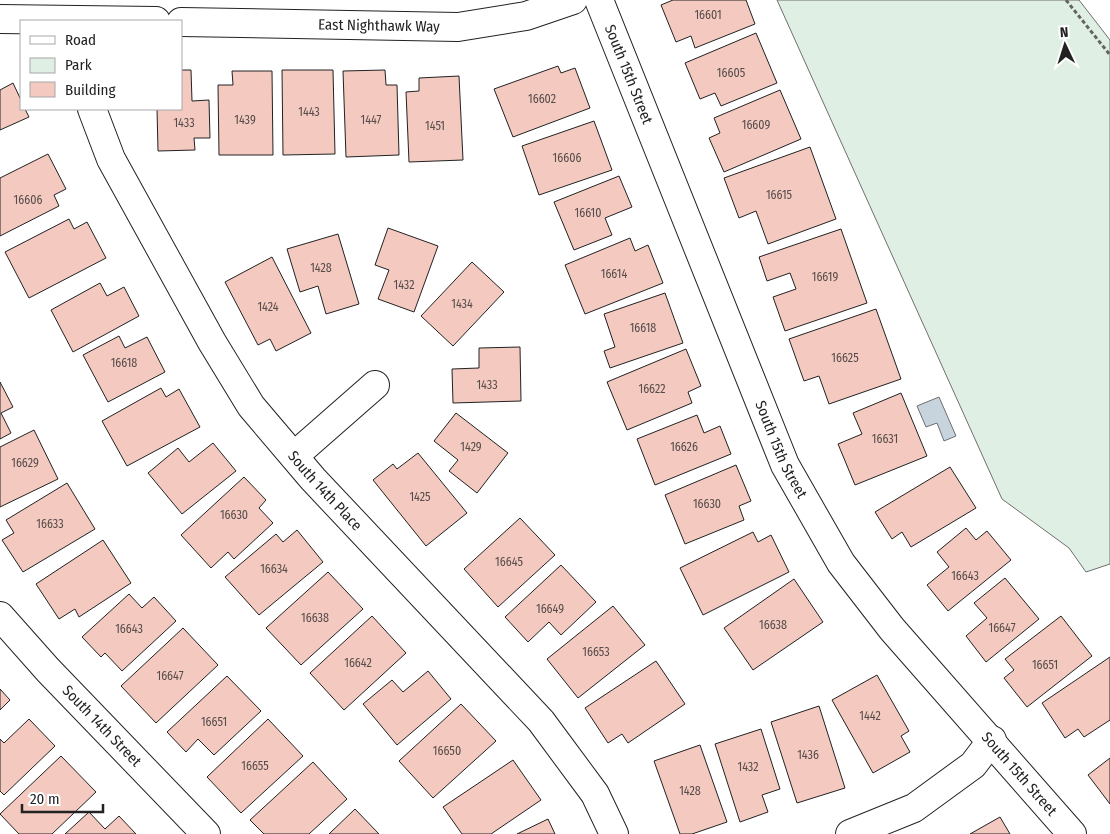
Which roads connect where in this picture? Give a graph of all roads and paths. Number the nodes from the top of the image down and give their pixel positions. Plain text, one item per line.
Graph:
1 (573, 0) edge
2 (599, 0) edge
3 (1066, 0) edge
4 (0, 19) edge
5 (84, 20) edge
6 (182, 22) edge
7 (1110, 55) edge
8 (92, 110) edge
9 (374, 385) dead end
10 (294, 456) junction
11 (0, 616) edge
12 (992, 740) junction
13 (206, 834) edge
14 (614, 834) edge
15 (850, 834) edge
16 (1072, 834) edge

1 - 6 street, East Nighthawk Way
2 - 12 street, South 15th Street
3 - 7 path
4 - 5 street
8 - 10 street, South 14th Place
9 - 10 street
10 - 14 street, South 14th Place
11 - 13 street, South 14th Street
12 - 15 street
12 - 16 street, South 15th Street

